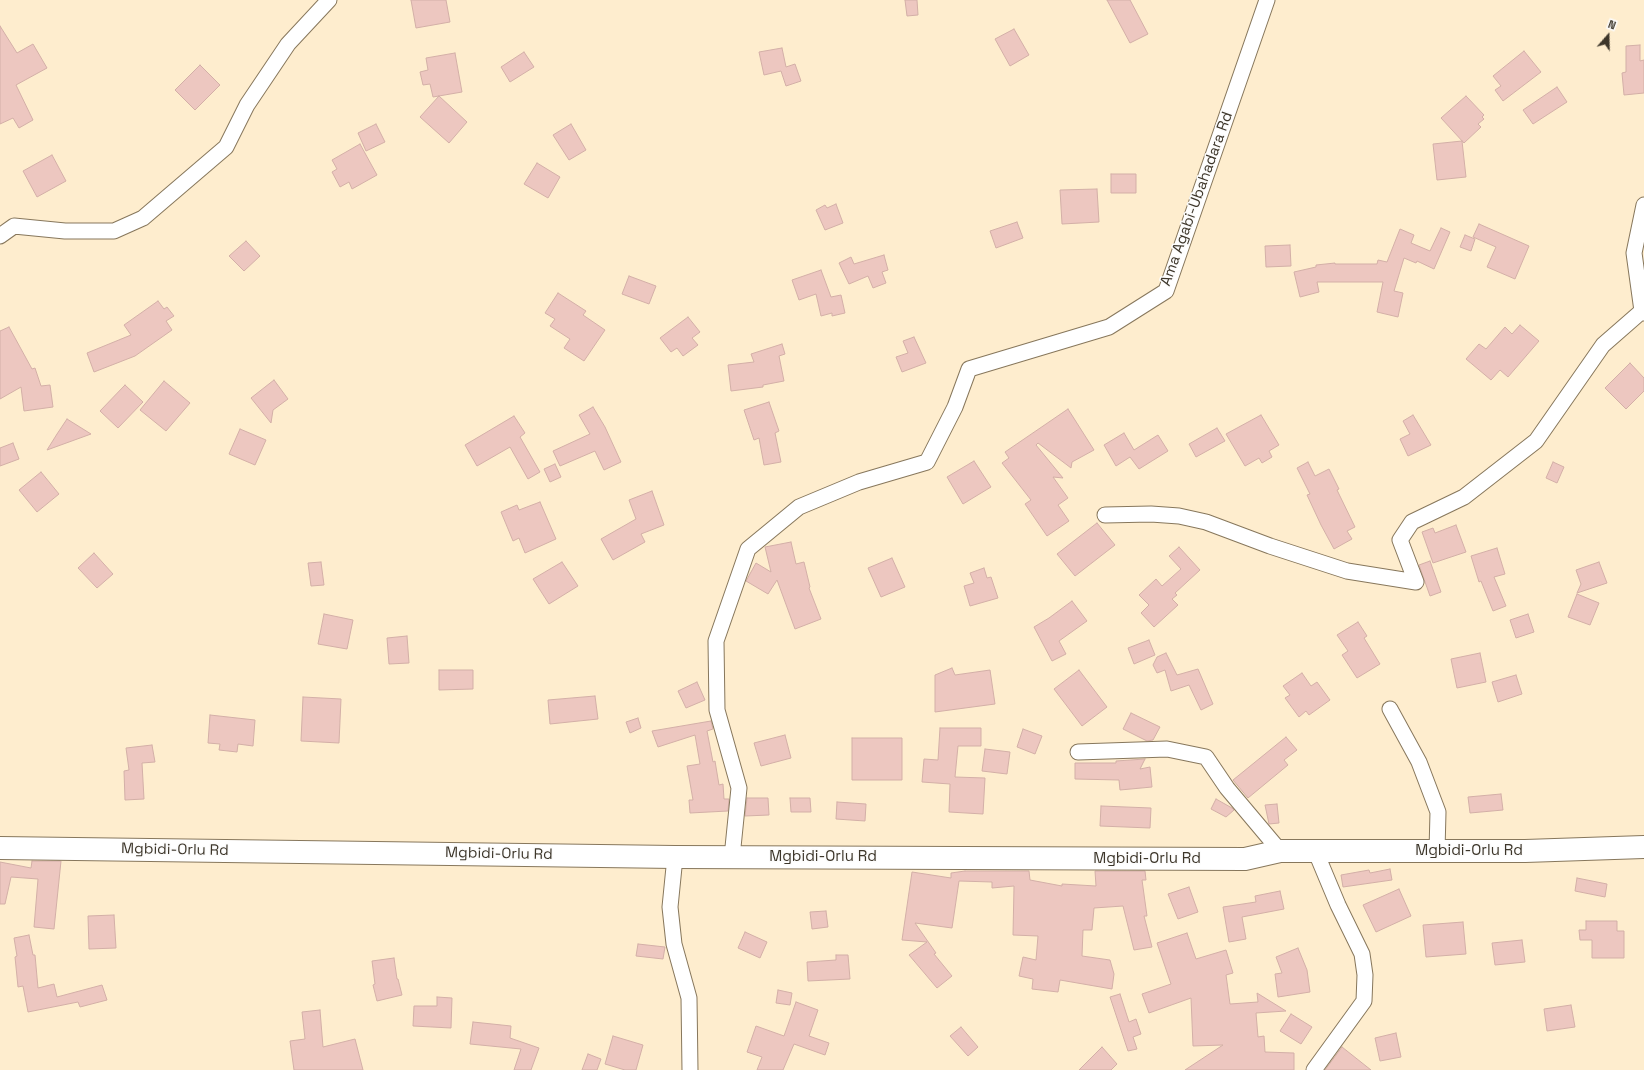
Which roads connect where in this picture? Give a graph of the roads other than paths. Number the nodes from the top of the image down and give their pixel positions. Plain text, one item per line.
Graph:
1 (330, 0) edge
2 (1268, 0) edge
3 (1644, 204) edge
4 (0, 236) edge
5 (1643, 312) edge
6 (1105, 515) dead end
7 (1390, 710) dead end
8 (1078, 752) dead end
9 (1644, 847) edge
10 (0, 848) edge
11 (1280, 850) junction
12 (1315, 850) junction
13 (1437, 851) junction
14 (675, 857) junction
15 (732, 857) junction
16 (690, 1070) edge
17 (1314, 1070) edge

1 - 4 street
2 - 15 street, Ama Agabi-Ubahadara Rd
3 - 5 street
5 - 6 street
7 - 13 street
8 - 11 street
9 - 13 main road, Mgbidi-Orlu Rd
10 - 14 main road, Mgbidi-Orlu Rd
11 - 12 main road, Mgbidi-Orlu Rd
11 - 15 main road, Mgbidi-Orlu Rd
12 - 13 main road, Mgbidi-Orlu Rd
12 - 17 street
14 - 15 main road, Mgbidi-Orlu Rd
14 - 16 street

